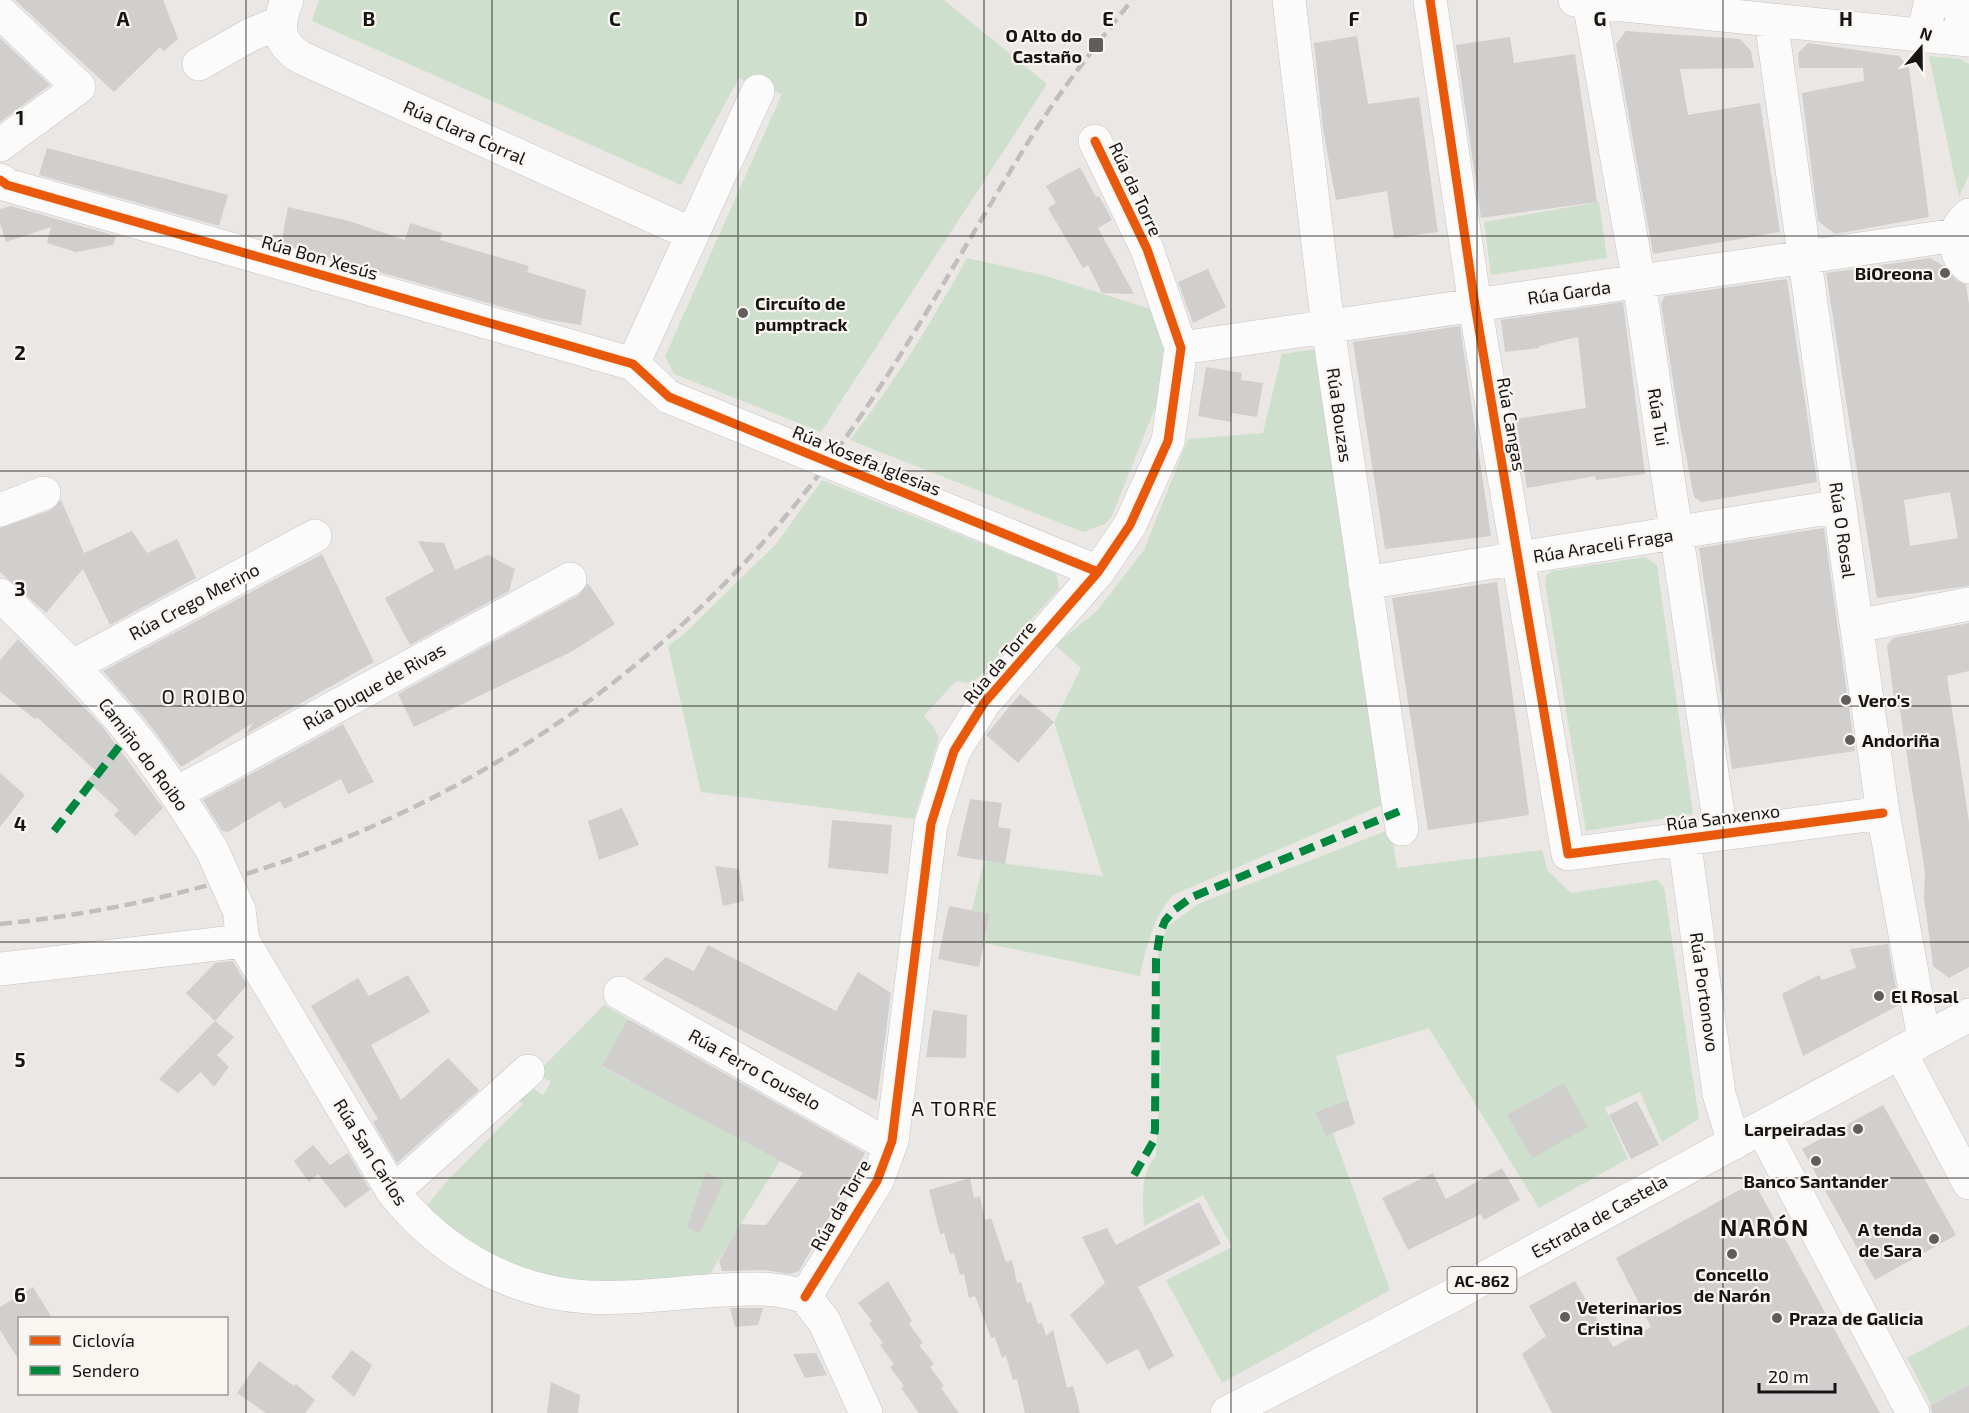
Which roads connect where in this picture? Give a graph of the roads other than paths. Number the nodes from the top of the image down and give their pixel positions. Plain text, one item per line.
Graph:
1 (1289, 0) edge
2 (1430, 0) edge
3 (1930, 0) edge
4 (1956, 0) edge
5 (1582, 1) edge
6 (283, 11) edge
7 (0, 12) edge
8 (1771, 20) junction
9 (1923, 36) junction
10 (1969, 40) edge
11 (199, 64) dead end
12 (758, 91) dead end
13 (1095, 141) dead end
14 (0, 145) edge
15 (0, 180) edge
16 (1962, 225) edge
17 (692, 234) junction
18 (1804, 257) junction
19 (1969, 267) edge
20 (1639, 282) junction
21 (1475, 305) junction
22 (1328, 327) junction
23 (1181, 348) junction
24 (633, 364) junction
25 (44, 493) dead end
26 (1840, 506) junction
27 (0, 510) edge
28 (1677, 533) junction
29 (315, 536) dead end
30 (1519, 558) junction
31 (1098, 572) junction
32 (570, 579) dead end
33 (1365, 583) junction
34 (0, 596) edge
35 (1969, 604) edge
36 (1857, 626) junction
37 (73, 666) junction
38 (177, 793) junction
39 (1883, 813) junction
40 (1402, 829) dead end
41 (1721, 834) junction
42 (1684, 839) junction
43 (1568, 854) joint
44 (241, 925) junction
45 (0, 969) edge
46 (620, 993) dead end
47 (1969, 1015) edge
48 (1912, 1046) junction
49 (528, 1071) dead end
50 (1748, 1135) junction
51 (890, 1146) junction
52 (1969, 1183) edge
53 (393, 1192) junction
54 (805, 1297) junction
55 (866, 1413) edge
56 (1227, 1413) edge
57 (1913, 1413) edge

1 - 22 street, Rúa Bouzas
2 - 21 street, Rúa Cangas
3 - 9 street
4 - 10 street
5 - 8 street
5 - 20 street, Rúa Tui
6 - 11 street
6 - 17 street, Rúa Clara Corral
7 - 14 street
8 - 9 street
8 - 18 street, Rúa O Rosal
9 - 10 street
12 - 17 street
13 - 23 street, Rúa da Torre
15 - 24 street, Rúa Bon Xesús
16 - 18 street, Rúa Garda
16 - 19 street
17 - 24 street
18 - 20 street, Rúa Garda
18 - 26 street, Rúa O Rosal
20 - 21 street, Rúa Garda
20 - 28 street, Rúa Tui
21 - 22 street, Rúa Garda
21 - 30 street, Rúa Cangas
22 - 23 street, Rúa Garda
22 - 33 street, Rúa Bouzas
23 - 31 street, Rúa da Torre
24 - 31 street, Rúa Xosefa Iglesias, bridge
25 - 27 street
26 - 28 street, Rúa Araceli Fraga
26 - 36 street, Rúa O Rosal
28 - 30 street, Rúa Araceli Fraga
28 - 41 street, Rúa Tui
29 - 37 street, Rúa Crego Merino
30 - 33 street, Rúa Araceli Fraga
30 - 43 street, Rúa Cangas
31 - 51 street, Rúa da Torre
32 - 38 street, Rúa Duque de Rivas
33 - 40 street, Rúa Bouzas
34 - 37 street, Camiño do Roibo
35 - 36 street
36 - 39 street, Rúa O Rosal
37 - 38 street, Camiño do Roibo
38 - 44 street, Camiño do Roibo, bridge
39 - 41 street, Rúa Sanxenxo
39 - 48 street, Rúa O Rosal
41 - 42 street, Rúa Sanxenxo
42 - 43 street, Rúa Sanxenxo
42 - 50 street, Rúa Portonovo
44 - 45 street
44 - 53 street, Rúa San Carlos
46 - 51 street, Rúa Ferro Couselo
47 - 48 street, Estrada de Castela / AC-862
48 - 50 street, Estrada de Castela / AC-862
48 - 52 street, Rúa O Rosal
49 - 53 street
50 - 56 street, Estrada de Castela / AC-862
50 - 57 street, Rúa Portonovo
51 - 54 street, Rúa da Torre
53 - 54 street, Rúa San Carlos
54 - 55 street

